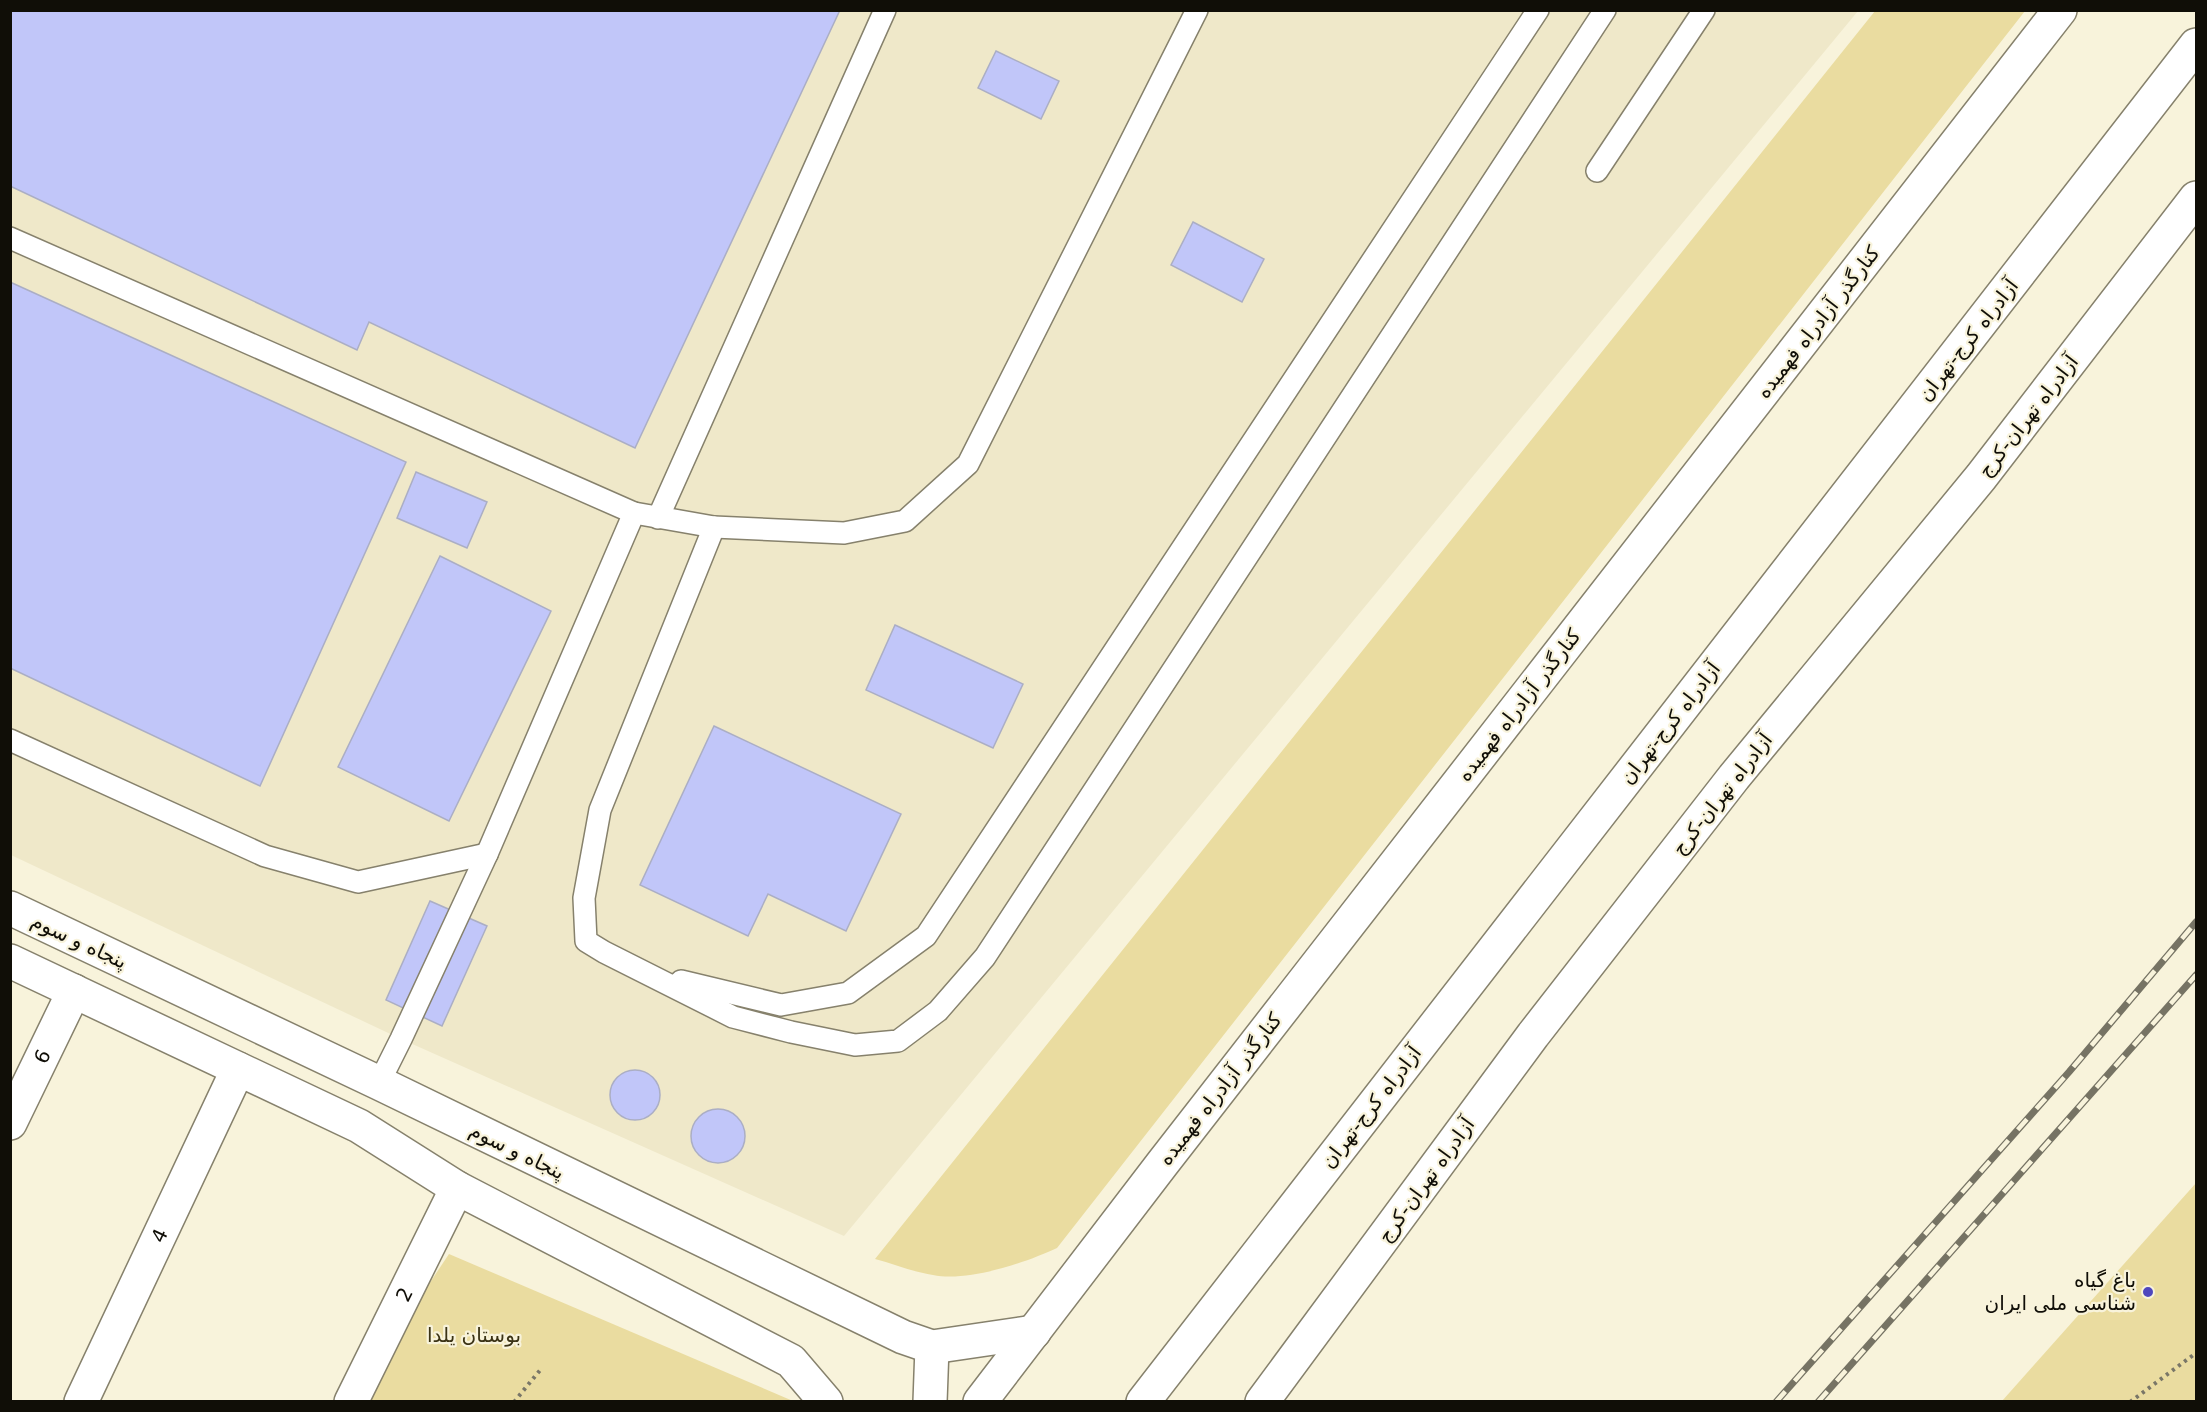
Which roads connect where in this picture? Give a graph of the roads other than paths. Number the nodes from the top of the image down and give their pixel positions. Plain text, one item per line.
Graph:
1 (885, 10) edge
2 (1197, 10) edge
3 (1538, 10) edge
4 (1605, 10) edge
5 (1704, 10) edge
6 (2060, 10) edge
7 (2196, 45) edge
8 (1597, 171) dead end
9 (2196, 198) edge
10 (10, 238) edge
11 (634, 513) junction
12 (657, 518) junction
13 (714, 527) junction
14 (10, 740) edge
15 (487, 854) junction
16 (10, 908) edge
17 (10, 961) edge
18 (645, 973) junction
19 (74, 991) junction
20 (238, 1069) junction
21 (379, 1083) junction
22 (10, 1123) edge
23 (359, 1126) junction
24 (457, 1188) junction
25 (1034, 1332) junction
26 (932, 1347) junction
27 (81, 1401) edge
28 (351, 1401) edge
29 (826, 1401) edge
30 (930, 1401) edge
31 (980, 1401) edge
32 (1143, 1401) edge
33 (1262, 1401) edge

1 - 12 lane
2 - 13 lane
3 - 18 lane
4 - 18 lane
5 - 8 lane
6 - 25 main road, کنارگذر آزادراه فهمیده
7 - 32 main road, آزادراه کرج-تهران
9 - 33 main road, آزادراه تهران-کرج
10 - 11 lane
11 - 12 lane
11 - 15 lane
12 - 13 lane
13 - 18 lane
14 - 15 lane
15 - 21 lane
16 - 21 main road, پنجاه و سوم
17 - 19 main road
19 - 20 main road
19 - 22 main road, 6
20 - 23 main road
20 - 27 main road, 4
21 - 23 main road
21 - 26 main road, پنجاه و سوم
23 - 24 main road
24 - 28 main road, 2
24 - 29 main road
25 - 26 main road, پنجاه و سوم
25 - 31 main road, کنارگذر آزادراه فهمیده
26 - 30 main road

